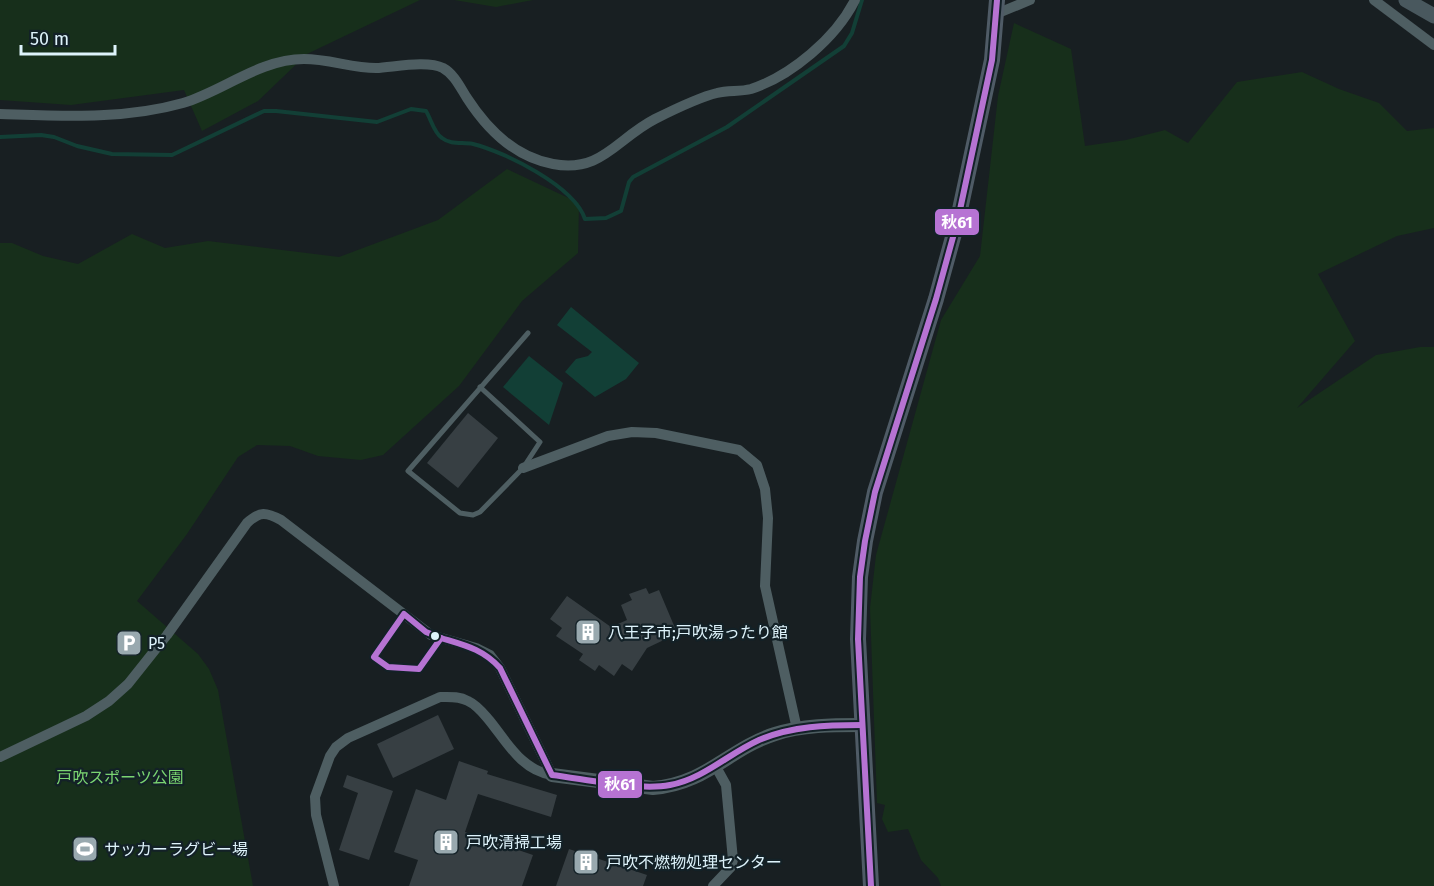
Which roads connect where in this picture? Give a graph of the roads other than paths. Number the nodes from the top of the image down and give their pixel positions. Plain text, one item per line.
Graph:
1 (855, 0) edge
2 (1030, 0) edge
3 (1374, 0) edge
4 (1406, 0) edge
5 (997, 7) edge
6 (1434, 16) edge
7 (1434, 45) edge
8 (0, 114) edge
9 (528, 333) dead end
10 (480, 387) junction
11 (524, 468) junction
12 (404, 614) junction
13 (441, 638) junction
14 (862, 725) junction
15 (797, 729) junction
16 (0, 757) edge
17 (716, 767) junction
18 (552, 775) junction
19 (334, 886) edge
20 (713, 886) edge
21 (871, 886) edge

1 - 8 street
2 - 5 street
3 - 7 street
4 - 6 main road
5 - 14 main road
9 - 10 lane
10 - 11 lane
10 - 11 lane
11 - 15 street
12 - 13 street
12 - 13 lane
12 - 16 street
13 - 18 street
14 - 15 street
14 - 21 main road
15 - 17 street
17 - 18 street
17 - 20 street
18 - 19 street

